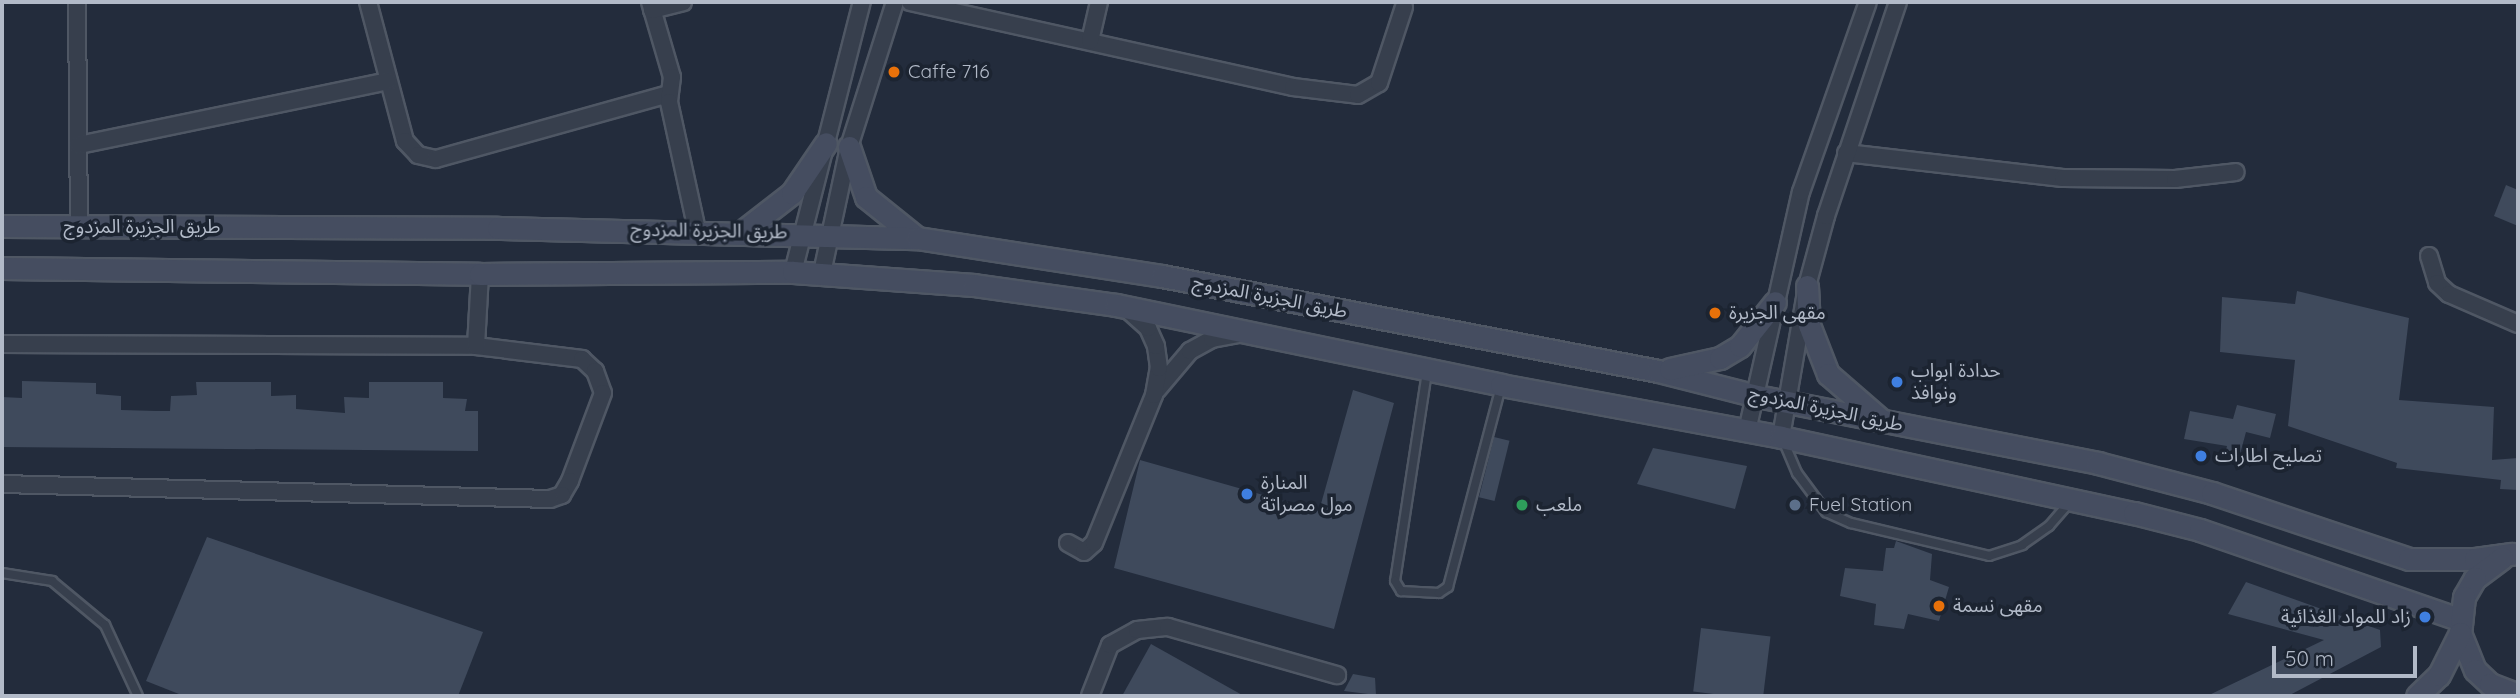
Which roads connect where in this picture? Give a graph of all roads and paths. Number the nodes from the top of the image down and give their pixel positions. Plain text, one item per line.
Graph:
1 (77, 2) edge
2 (368, 2) edge
3 (683, 2) edge
4 (862, 2) edge
5 (895, 2) edge
6 (910, 2) edge
7 (1099, 2) edge
8 (1868, 2) edge
9 (1898, 2) edge
10 (651, 6) edge
11 (1404, 7) dead end
12 (1090, 41) junction
13 (388, 81) junction
14 (669, 94) junction
15 (826, 143) junction
16 (79, 145) junction
17 (849, 147) junction
18 (1846, 153) junction
19 (2236, 172) dead end
20 (2, 226) edge
21 (79, 226) junction
22 (697, 230) junction
23 (743, 231) junction
24 (802, 232) junction
25 (831, 233) junction
26 (917, 237) junction
27 (2429, 256) dead end
28 (2, 268) edge
29 (793, 272) junction
30 (480, 274) junction
31 (822, 274) junction
32 (1807, 286) junction
33 (1775, 302) junction
34 (1116, 305) junction
35 (2518, 324) edge
36 (1270, 335) junction
37 (2, 344) edge
38 (477, 346) junction
39 (1427, 369) junction
40 (1658, 371) junction
41 (1501, 385) junction
42 (1154, 395) junction
43 (1757, 396) junction
44 (1788, 402) junction
45 (1882, 421) junction
46 (1747, 431) junction
47 (1781, 436) junction
48 (2, 484) edge
49 (2073, 499) junction
50 (1068, 543) dead end
51 (2515, 553) edge
52 (2, 573) edge
53 (2459, 626) junction
54 (1337, 675) dead end
55 (2518, 695) edge
56 (138, 696) edge
57 (1090, 696) edge
58 (2417, 696) edge

1 - 16 street
2 - 13 street
3 - 10 street
4 - 15 street
5 - 17 street
6 - 12 street
7 - 12 street
8 - 33 street
9 - 18 street
10 - 14 street
11 - 12 street
13 - 14 street
13 - 16 street
14 - 22 street
15 - 23 main road
15 - 24 street
16 - 21 street
17 - 25 street
17 - 26 main road
18 - 19 street
18 - 32 street
20 - 21 main road, طريق الجزيرة المزدوج
21 - 22 main road, طريق الجزيرة المزدوج
22 - 23 main road, طريق الجزيرة المزدوج
23 - 24 main road, طريق الجزيرة المزدوج
24 - 25 main road, طريق الجزيرة المزدوج
24 - 29 street
25 - 26 main road, طريق الجزيرة المزدوج
25 - 31 street
26 - 40 main road, طريق الجزيرة المزدوج
27 - 35 street
28 - 30 main road, طريق الجزيرة المزدوج
29 - 30 main road, طريق الجزيرة المزدوج
29 - 31 main road, طريق الجزيرة المزدوج
30 - 38 street
31 - 34 main road, طريق الجزيرة المزدوج
32 - 44 street
32 - 45 main road
33 - 40 main road
33 - 43 street
34 - 36 main road, طريق الجزيرة المزدوج
34 - 42 street
36 - 39 main road, طريق الجزيرة المزدوج
36 - 42 street
37 - 38 street
38 - 48 street
39 - 41 main road, طريق الجزيرة المزدوج
39 - 41 lane
40 - 43 main road, طريق الجزيرة المزدوج
41 - 46 main road, طريق الجزيرة المزدوج
42 - 50 street
43 - 44 main road, طريق الجزيرة المزدوج
43 - 46 street
44 - 45 main road, طريق الجزيرة المزدوج
44 - 47 street
45 - 51 main road, طريق الجزيرة المزدوج
46 - 47 main road, طريق الجزيرة المزدوج
47 - 49 main road, طريق الجزيرة المزدوج
47 - 49 lane
49 - 53 main road, طريق الجزيرة المزدوج
51 - 53 main road
52 - 56 lane
53 - 55 main road
53 - 58 main road
54 - 57 street

